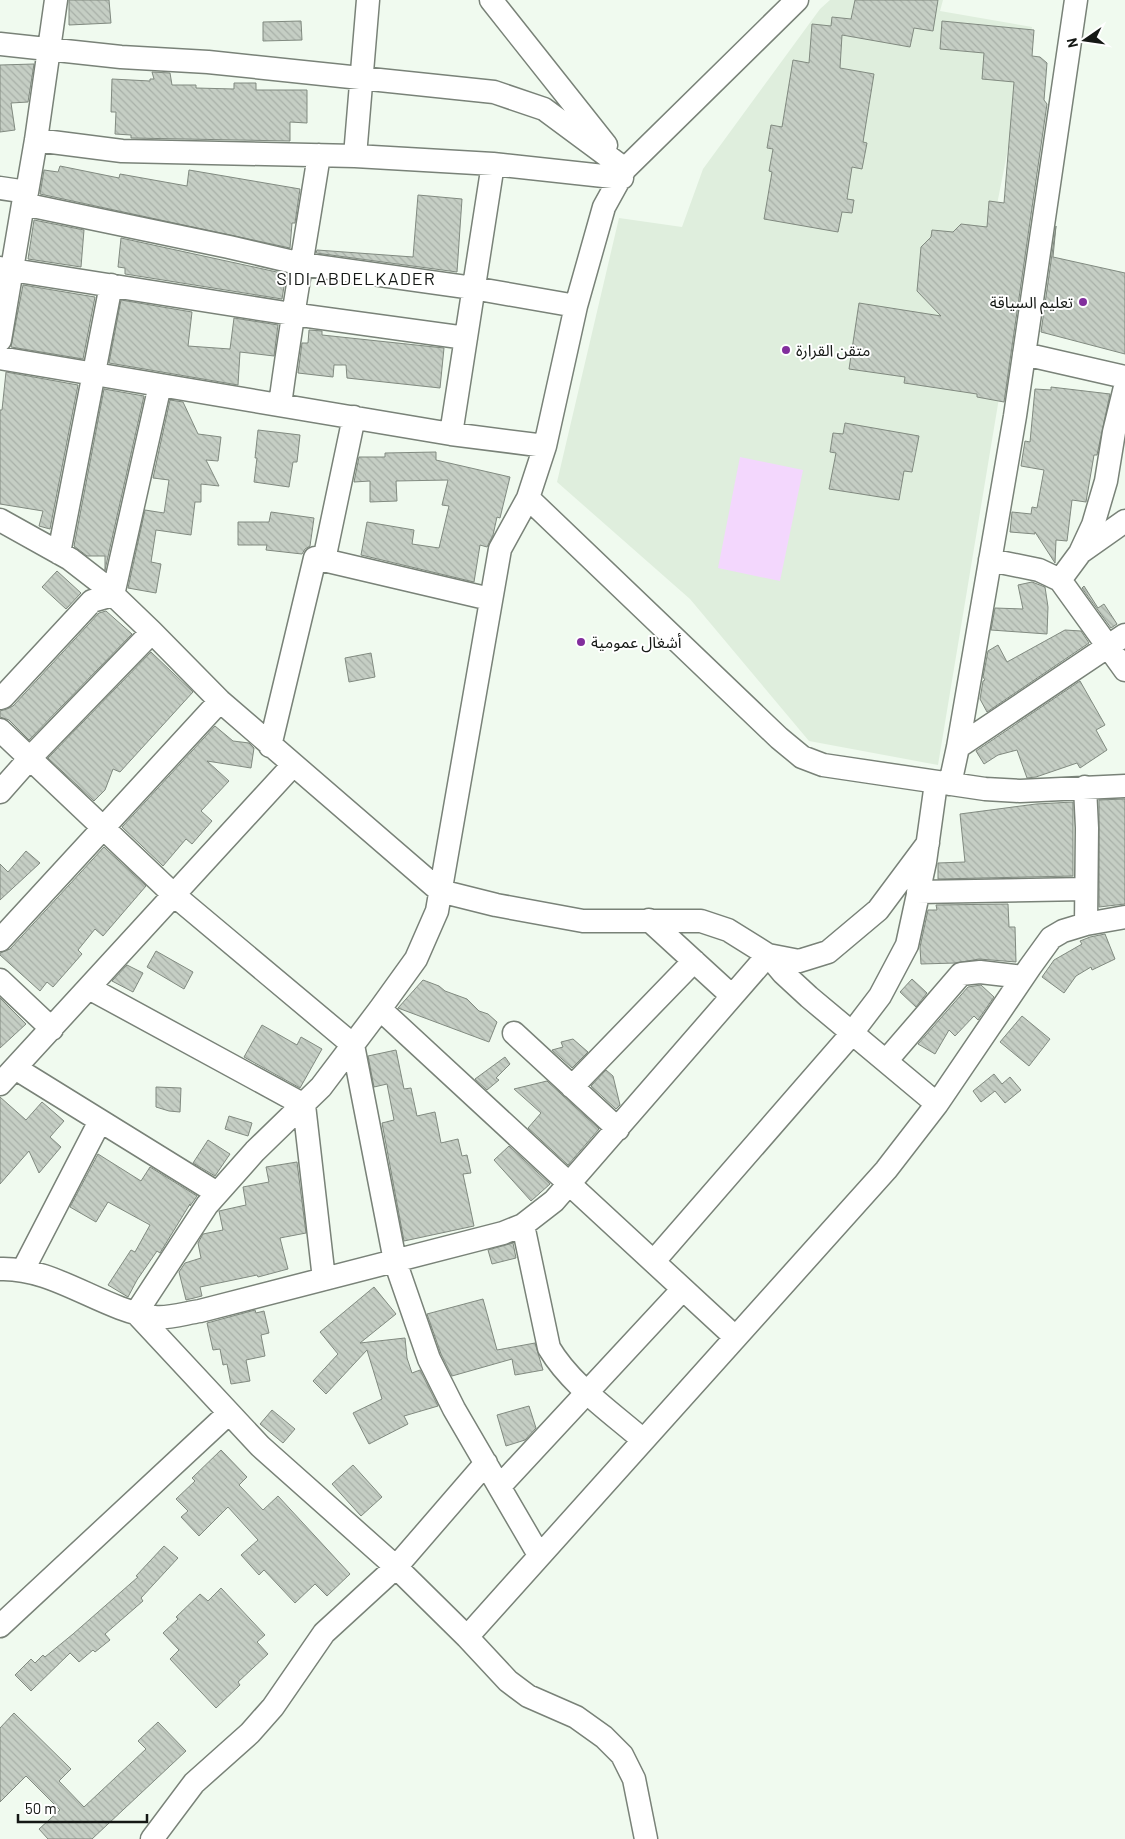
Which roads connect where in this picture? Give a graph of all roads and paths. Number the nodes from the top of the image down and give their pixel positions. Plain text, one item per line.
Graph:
1 (56, 0) edge
2 (368, 0) edge
3 (491, 0) edge
4 (797, 0) edge
5 (1076, 0) edge
6 (0, 44) edge
7 (49, 50) junction
8 (360, 78) junction
9 (36, 140) junction
10 (319, 155) junction
11 (354, 156) junction
12 (493, 164) junction
13 (623, 173) junction
14 (0, 188) edge
15 (25, 198) junction
16 (302, 264) junction
17 (6, 269) edge
18 (111, 285) junction
19 (473, 288) junction
20 (576, 306) junction
21 (292, 314) junction
22 (466, 338) junction
23 (0, 340) edge
24 (1024, 354) junction
25 (0, 358) edge
26 (94, 374) junction
27 (1125, 377) edge
28 (160, 385) junction
29 (1125, 387) edge
30 (280, 405) junction
31 (354, 417) junction
32 (451, 434) junction
33 (545, 446) junction
34 (528, 498) junction
35 (0, 520) edge
36 (1125, 522) edge
37 (59, 553) junction
38 (1080, 553) junction
39 (324, 560) junction
40 (990, 560) junction
41 (1060, 580) junction
42 (113, 595) junction
43 (490, 599) junction
44 (152, 632) junction
45 (1117, 641) edge
46 (1125, 670) edge
47 (0, 698) edge
48 (220, 701) junction
49 (0, 730) edge
50 (270, 746) junction
51 (958, 747) junction
52 (30, 758) junction
53 (293, 765) junction
54 (943, 784) junction
55 (1125, 786) edge
56 (1084, 787) junction
57 (0, 792) edge
58 (103, 828) junction
59 (928, 843) junction
60 (1086, 888) junction
61 (440, 892) junction
62 (918, 892) junction
63 (174, 895) junction
64 (1125, 917) edge
65 (649, 920) junction
66 (1086, 924) junction
67 (0, 940) edge
68 (768, 955) junction
69 (694, 961) junction
70 (1023, 976) junction
71 (0, 980) edge
72 (89, 988) junction
73 (732, 996) junction
74 (380, 1010) junction
75 (52, 1029) junction
76 (514, 1033) dead end
77 (852, 1033) junction
78 (353, 1045) junction
79 (886, 1061) junction
80 (15, 1068) junction
81 (0, 1084) edge
82 (572, 1087) junction
83 (937, 1104) junction
84 (304, 1105) junction
85 (100, 1121) junction
86 (618, 1129) junction
87 (569, 1185) junction
88 (217, 1193) junction
89 (523, 1225) junction
90 (394, 1261) junction
91 (654, 1261) junction
92 (0, 1269) edge
93 (23, 1270) junction
94 (324, 1279) junction
95 (683, 1289) junction
96 (136, 1313) junction
97 (735, 1337) junction
98 (588, 1392) junction
99 (229, 1413) junction
100 (643, 1440) junction
101 (486, 1463) junction
102 (500, 1486) junction
103 (540, 1555) junction
104 (396, 1567) junction
105 (0, 1626) edge
106 (467, 1637) junction
107 (152, 1839) edge
108 (646, 1839) edge

1 - 7 street
2 - 8 street
3 - 13 street
4 - 13 street
5 - 24 street
6 - 7 street
7 - 8 street
7 - 9 street
8 - 11 street
8 - 13 street
9 - 10 street
9 - 15 street
10 - 11 street
10 - 16 street
11 - 12 street
12 - 13 street
12 - 19 street
13 - 20 street
14 - 15 street
15 - 16 street
15 - 17 street
16 - 19 street
16 - 21 street
17 - 18 street
17 - 23 street
18 - 21 street
18 - 26 street
19 - 20 street
19 - 22 street
20 - 33 street
21 - 22 street
21 - 30 street
22 - 32 street
24 - 27 street
24 - 40 street
25 - 26 street
26 - 28 street
26 - 37 street
28 - 30 street
28 - 42 street
29 - 38 street
30 - 31 street
31 - 32 street
31 - 39 street
32 - 33 street
33 - 34 street
34 - 43 street
34 - 54 street
35 - 37 street
36 - 38 street
37 - 42 street
38 - 41 street
39 - 43 street
39 - 50 street
40 - 41 street
40 - 51 street
41 - 45 street
42 - 44 street
42 - 47 street
43 - 61 street
44 - 48 street
44 - 52 street
45 - 46 street
45 - 51 street
48 - 50 street
48 - 58 street
49 - 52 street
50 - 53 street
51 - 54 street
52 - 57 street
52 - 58 street
53 - 61 street
53 - 63 street
54 - 56 street
54 - 59 street
55 - 56 street
56 - 60 street
58 - 63 street
58 - 67 street
59 - 62 street
59 - 68 street
60 - 62 street
60 - 66 street
61 - 65 street
61 - 74 street
62 - 77 street
63 - 72 street
63 - 78 street
64 - 66 street
65 - 68 street
65 - 69 street
66 - 70 street
68 - 73 street
68 - 77 street
69 - 73 street
69 - 82 street
70 - 79 street
70 - 83 street
71 - 75 street
72 - 75 street
72 - 84 street
73 - 86 street
74 - 78 street
74 - 87 street
75 - 80 street
76 - 82 street
77 - 79 street
77 - 91 street
78 - 84 street
78 - 90 street
79 - 83 street
80 - 81 street
80 - 85 street
82 - 86 street
83 - 97 street
84 - 88 street
84 - 94 street
85 - 88 street
85 - 93 street
86 - 87 street
87 - 89 street
87 - 91 street
88 - 96 street
89 - 90 street
89 - 98 street
90 - 94 street
90 - 101 street
91 - 95 street
92 - 93 street
93 - 96 street
94 - 96 street
95 - 97 street
95 - 98 street
96 - 99 street
97 - 100 street
98 - 100 street
98 - 102 street
99 - 104 street
99 - 105 street
100 - 103 street
101 - 102 street
101 - 104 street
102 - 103 street
103 - 106 street
104 - 106 street
104 - 107 street
106 - 108 street

